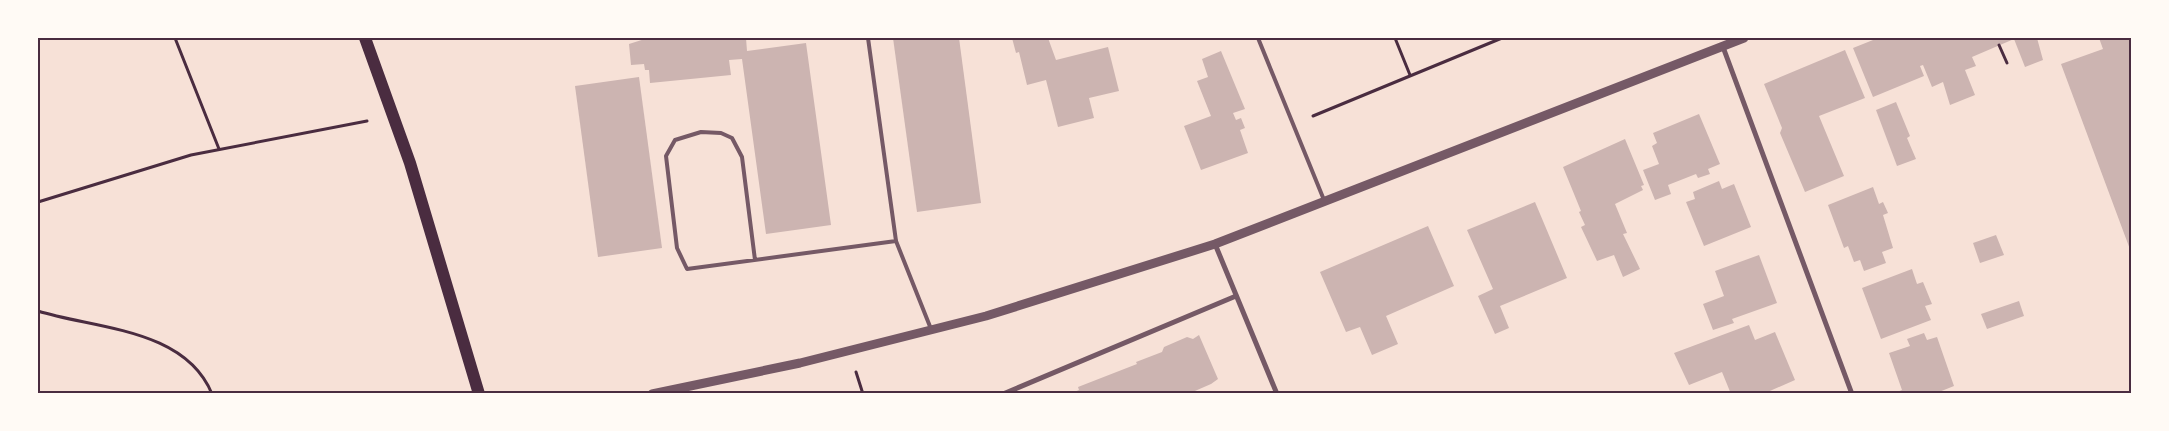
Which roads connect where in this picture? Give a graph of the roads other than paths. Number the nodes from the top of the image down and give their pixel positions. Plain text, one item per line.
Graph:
1 (365, 38) edge
2 (868, 38) edge
3 (1258, 38) edge
4 (1744, 38) edge
5 (1723, 47) junction
6 (1325, 202) junction
7 (896, 241) junction
8 (1214, 244) junction
9 (755, 260) junction
10 (1236, 296) junction
11 (931, 329) junction
12 (479, 394) edge
13 (652, 394) edge
14 (1003, 394) edge
15 (1277, 394) edge
16 (1852, 394) edge

1 - 12 main road
2 - 7 lane
3 - 6 lane
4 - 5 street
5 - 6 street
5 - 16 street
6 - 8 street
7 - 9 lane
7 - 11 lane
8 - 10 street
8 - 11 street
9 - 9 lane
10 - 14 street
10 - 15 street
11 - 13 street

